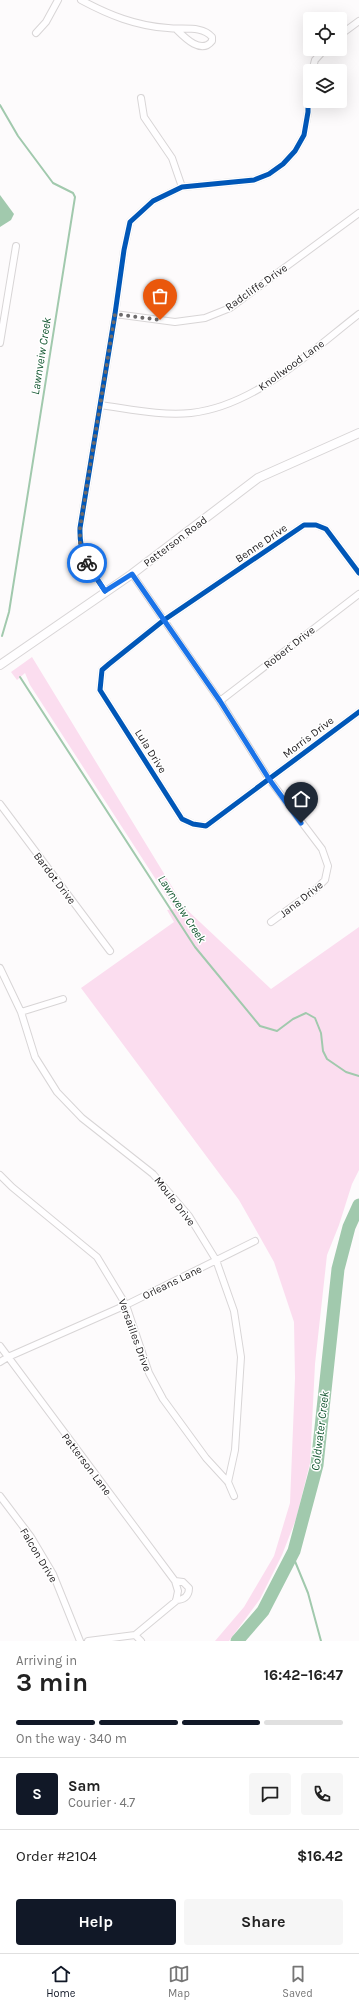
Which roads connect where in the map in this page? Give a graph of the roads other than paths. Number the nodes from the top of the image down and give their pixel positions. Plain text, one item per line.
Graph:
1 (58, 0) edge
2 (81, 0) edge
3 (359, 21) edge
4 (176, 29) junction
5 (347, 30) edge
6 (36, 33) dead end
7 (142, 98) dead end
8 (308, 108) edge
9 (182, 187) junction
10 (359, 213) edge
11 (16, 246) dead end
12 (115, 314) junction
13 (359, 314) edge
14 (0, 339) edge
15 (100, 405) junction
16 (359, 432) edge
17 (359, 573) edge
18 (132, 574) junction
19 (105, 591) junction
20 (359, 594) edge
21 (164, 620) junction
22 (0, 665) edge
23 (220, 701) junction
24 (359, 712) edge
25 (269, 779) junction
26 (0, 804) edge
27 (271, 922) dead end
28 (110, 952) dead end
29 (0, 968) edge
30 (63, 999) dead end
31 (21, 1012) junction
32 (0, 1175) edge
33 (255, 1241) dead end
34 (216, 1260) junction
35 (126, 1305) junction
36 (0, 1346) edge
37 (8, 1357) junction
38 (0, 1362) edge
39 (228, 1482) junction
40 (0, 1496) edge
41 (234, 1496) dead end
42 (175, 1581) junction
43 (176, 1600) junction
44 (135, 1635) junction
45 (80, 1641) edge
46 (88, 1641) edge
47 (141, 1641) edge

1 - 6 street
2 - 4 street
3 - 5 street
4 - 4 street
7 - 9 street
8 - 9 street
9 - 12 street
10 - 12 street, Radcliffe Drive
11 - 14 street
12 - 15 street
13 - 15 street, Knollwood Lane
15 - 19 street
16 - 18 main road, Patterson Road
17 - 21 street, Benne Drive
18 - 19 main road, Patterson Road
18 - 21 street, Jana Drive
19 - 22 main road, Patterson Road
20 - 23 street, Robert Drive
21 - 23 street, Jana Drive
21 - 25 street, Lula Drive
23 - 25 street, Jana Drive
24 - 25 street, Morris Drive
25 - 27 street, Jana Drive
26 - 28 street, Bardot Drive
29 - 31 street, Moule Drive
30 - 31 street
31 - 34 street, Moule Drive
32 - 35 street, Versailles Drive
33 - 34 street, Orleans Lane
34 - 35 street, Orleans Lane
34 - 39 street, Moule Drive
35 - 37 street, Orleans Lane
35 - 39 street, Versailles Drive
36 - 37 street, Patterson Lane
37 - 38 street, Orleans Lane
37 - 42 street, Patterson Lane
39 - 41 street, Versailles Drive
40 - 45 street, Falcon Drive
42 - 43 street
42 - 43 street, Patterson Lane
43 - 44 street, Patterson Lane
44 - 46 street
44 - 47 street

